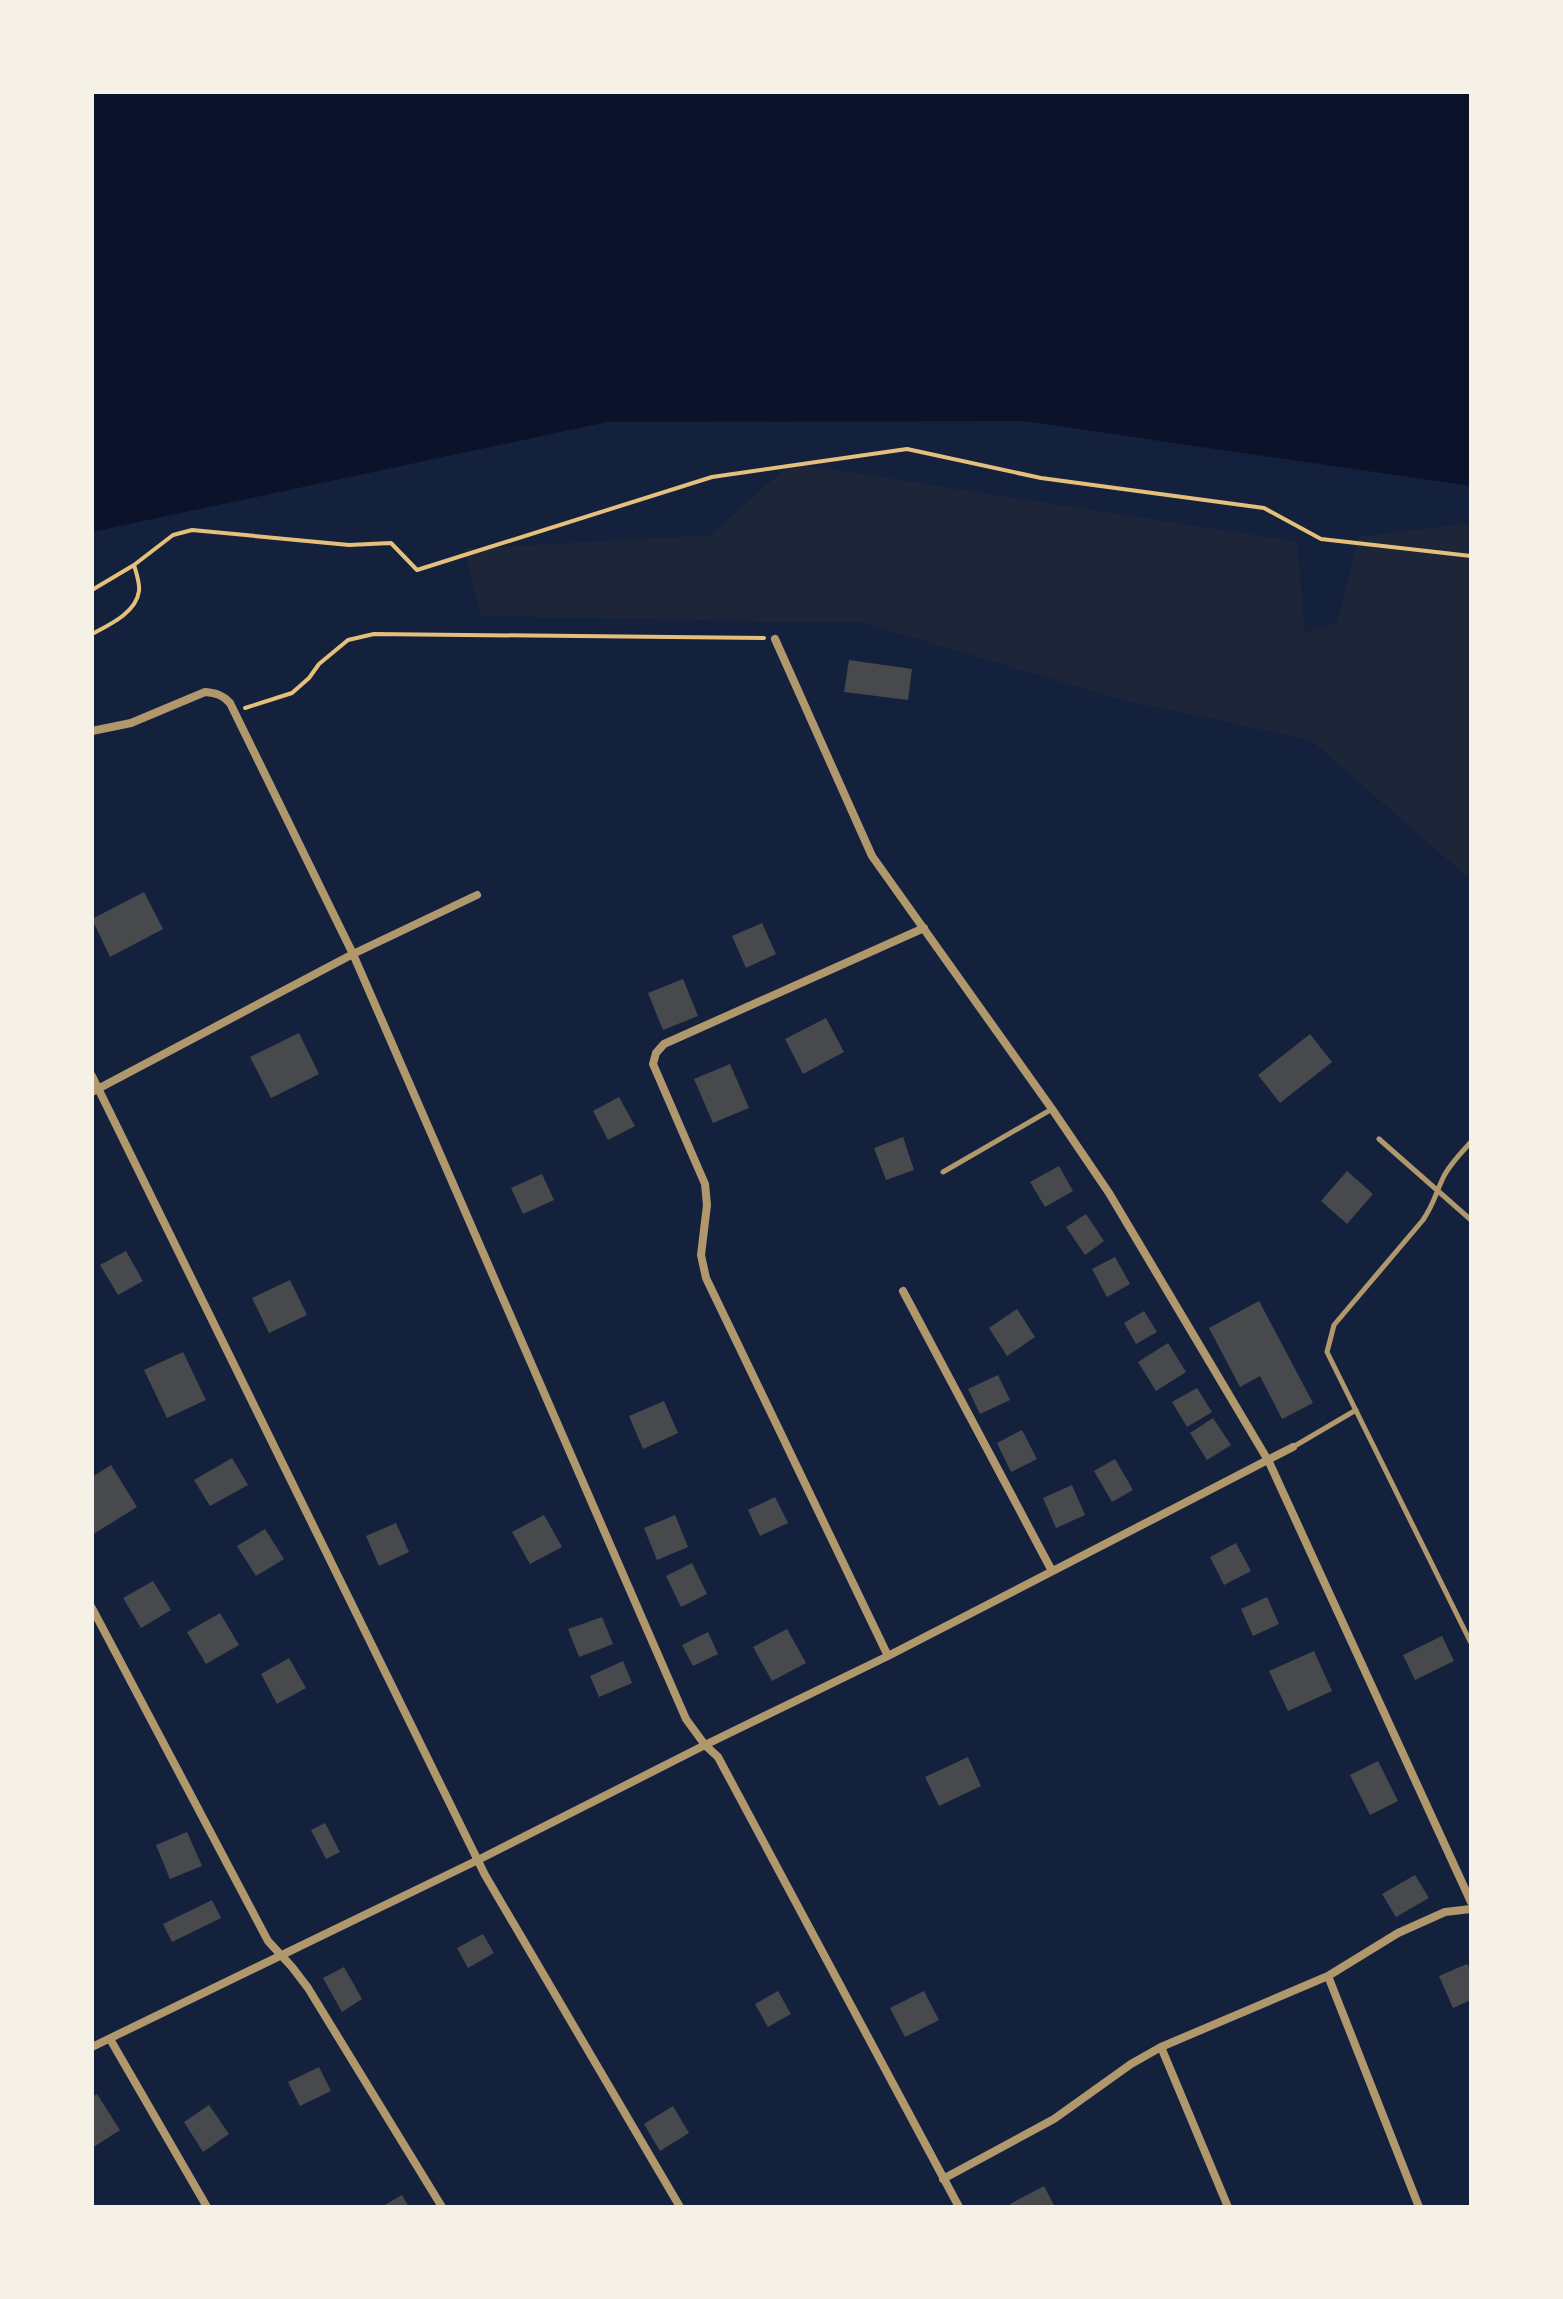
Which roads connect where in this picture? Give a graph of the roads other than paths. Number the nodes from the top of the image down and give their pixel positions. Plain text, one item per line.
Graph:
1 (775, 639) road end
2 (92, 731) edge
3 (477, 895) dead end
4 (924, 928) junction
5 (353, 954) junction
6 (92, 1076) edge
7 (95, 1091) edge
8 (1052, 1109) junction
9 (1379, 1139) dead end
10 (1471, 1142) edge
11 (943, 1172) dead end
12 (1439, 1192) junction
13 (1471, 1220) edge
14 (903, 1291) dead end
15 (1356, 1410) junction
16 (1293, 1447) joint
17 (1269, 1462) junction
18 (1052, 1571) junction
19 (92, 1608) edge
20 (1471, 1643) edge
21 (888, 1656) junction
22 (705, 1745) junction
23 (478, 1860) junction
24 (1471, 1902) edge
25 (1471, 1909) edge
26 (280, 1956) junction
27 (1328, 1976) junction
28 (110, 2039) junction
29 (92, 2047) edge
30 (1161, 2047) junction
31 (943, 2179) junction
32 (207, 2207) edge
33 (442, 2207) edge
34 (680, 2207) edge
35 (959, 2207) edge
36 (1228, 2207) edge
37 (1419, 2207) edge

1 - 4 street
2 - 5 street
3 - 5 street
4 - 8 street
4 - 21 street
5 - 7 street
5 - 22 street
6 - 7 street
7 - 23 street
8 - 11 lane
8 - 17 street
9 - 12 lane
10 - 12 lane
12 - 13 lane
12 - 15 lane
14 - 18 street
15 - 16 lane
15 - 20 lane
16 - 17 street
17 - 18 street
17 - 24 street
18 - 21 street
19 - 26 street
21 - 22 street
22 - 23 street
22 - 31 street
23 - 26 street
23 - 34 street
25 - 27 street
26 - 28 street
26 - 33 street
27 - 30 street
27 - 37 street
28 - 29 street
28 - 32 street
30 - 31 street
30 - 36 street
31 - 35 street

